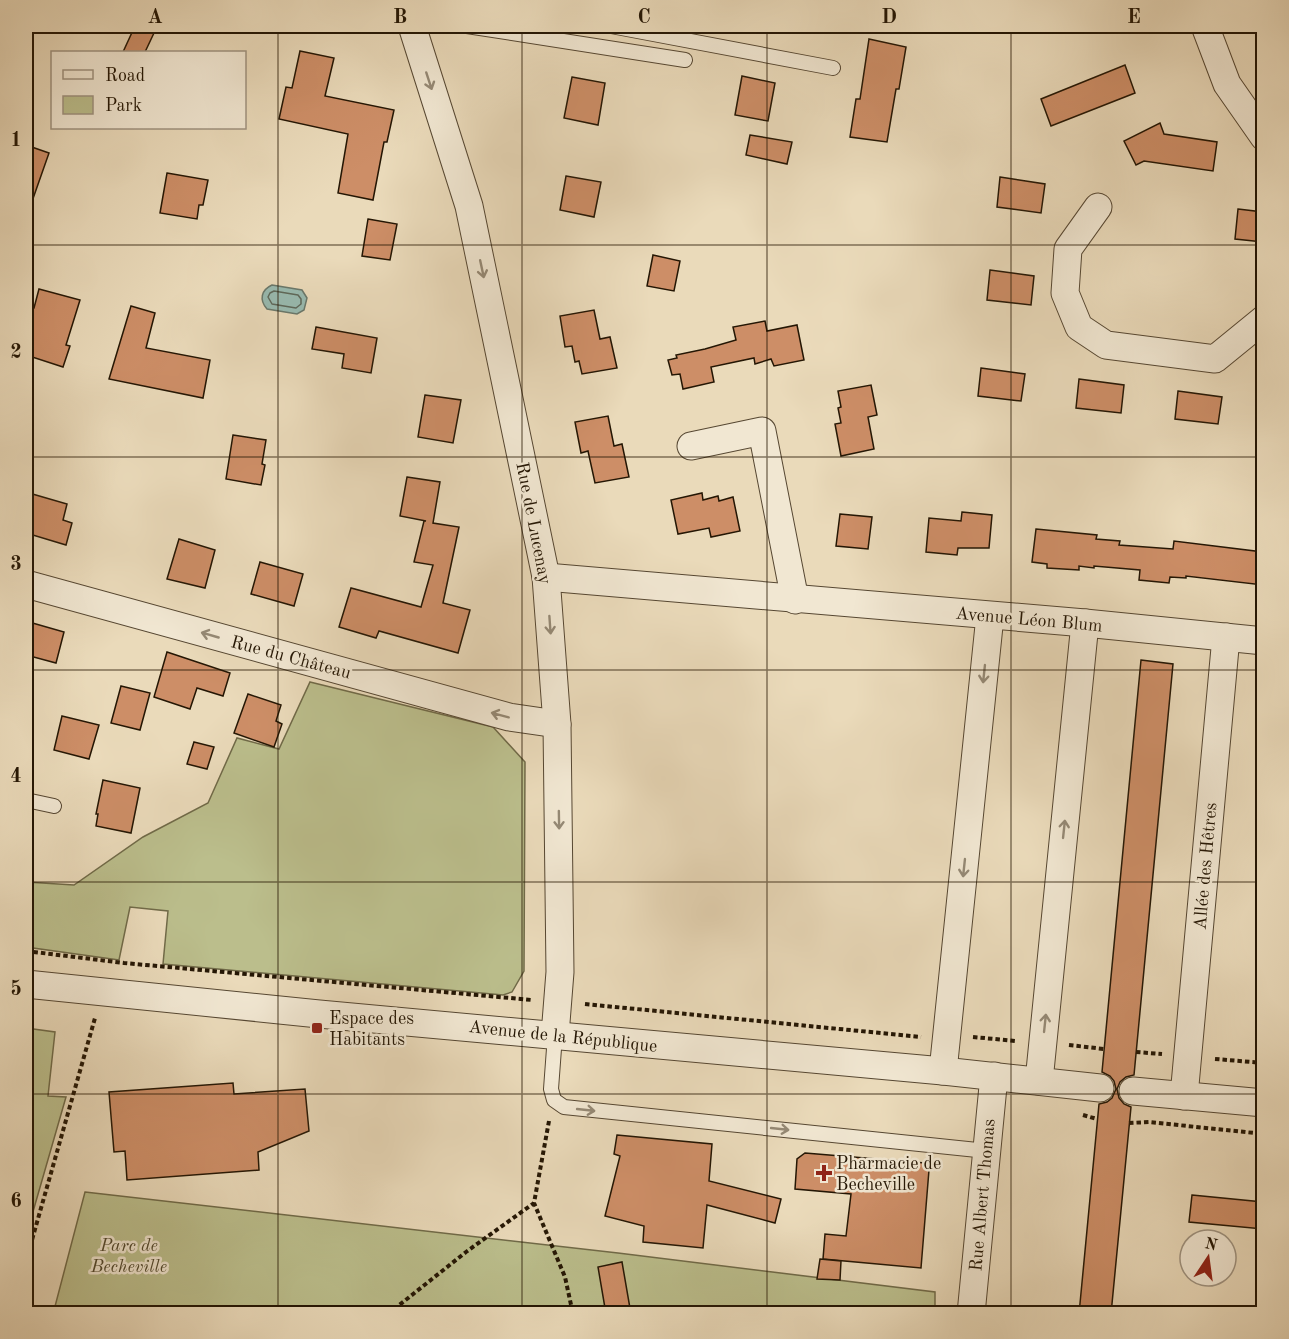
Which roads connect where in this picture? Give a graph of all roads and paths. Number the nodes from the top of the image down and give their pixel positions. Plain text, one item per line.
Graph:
1 (411, 26) edge
2 (467, 26) edge
3 (611, 26) edge
4 (1205, 26) edge
5 (685, 60) dead end
6 (833, 68) dead end
7 (1263, 137) edge
8 (1098, 207) dead end
9 (1263, 319) edge
10 (691, 446) dead end
11 (546, 577) junction
12 (26, 584) edge
13 (795, 600) junction
14 (990, 616) junction
15 (1084, 624) junction
16 (1226, 637) junction
17 (1263, 641) edge
18 (557, 724) junction
19 (26, 800) edge
20 (54, 806) dead end
21 (26, 984) edge
22 (95, 1018) dead end
23 (555, 1035) junction
24 (943, 1071) junction
25 (994, 1076) junction
26 (1039, 1081) junction
27 (1100, 1088) dead end
28 (1133, 1091) dead end
29 (1184, 1096) junction
30 (554, 1100) junction
31 (1263, 1103) edge
32 (1129, 1123) dead end
33 (1263, 1134) edge
34 (987, 1151) junction
35 (534, 1203) junction
36 (26, 1261) edge
37 (388, 1314) edge
38 (573, 1314) edge
39 (971, 1314) edge

1 -> 11 street, Rue de Lucenay
2 - 5 lane
3 - 6 lane
4 - 7 street
8 - 9 street
10 - 13 street
11 - 13 street, Avenue Léon Blum
11 -> 18 street, Rue de Lucenay
18 -> 12 street, Rue du Château
13 - 14 street, Avenue Léon Blum
14 - 15 street, Avenue Léon Blum
14 -> 24 street
15 - 16 street, Avenue Léon Blum
26 -> 15 street
16 - 17 street, Avenue Léon Blum
16 - 29 street, Allée des Hêtres
18 -> 23 street, Rue de Lucenay
19 - 20 lane
21 - 23 street, Avenue de la République
22 - 36 path
23 - 24 street, Avenue de la République
23 - 30 lane
24 - 25 street, Avenue de la République
25 - 26 street, Avenue de la République
25 - 34 street, Rue Albert Thomas
26 - 27 street, Avenue de la République
28 - 29 street
29 - 31 street
30 -> 34 lane
30 - 35 path
32 - 33 path
34 - 39 street, Rue Albert Thomas
35 - 37 path
35 - 38 path

